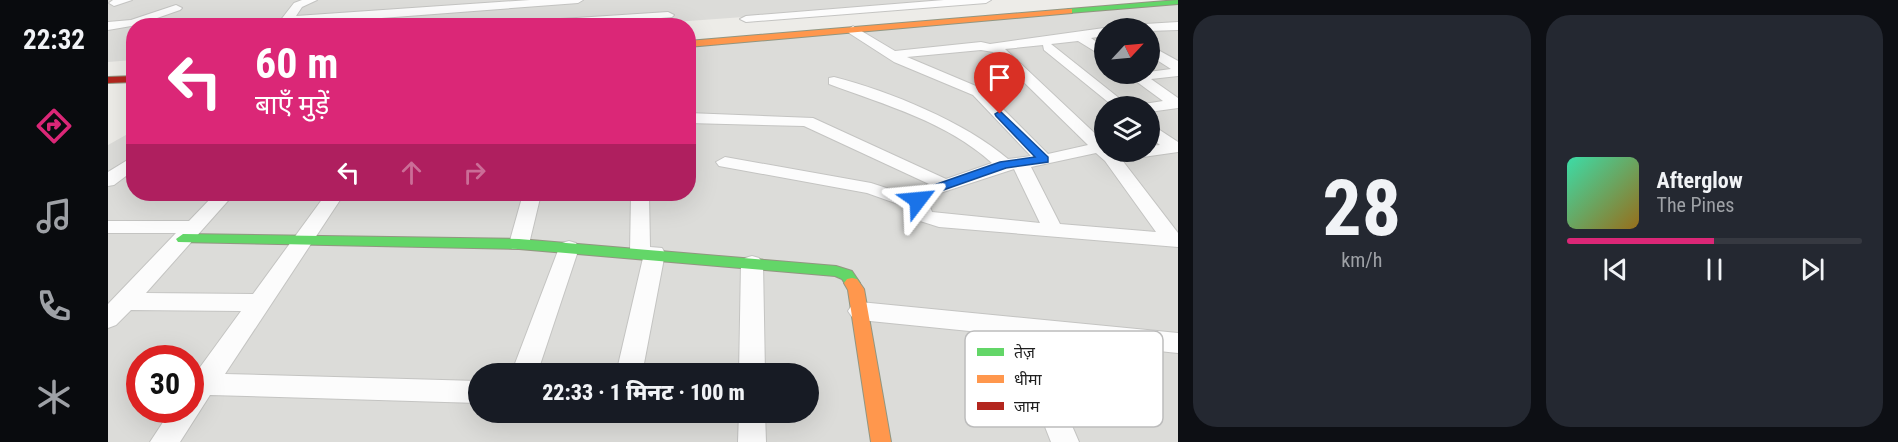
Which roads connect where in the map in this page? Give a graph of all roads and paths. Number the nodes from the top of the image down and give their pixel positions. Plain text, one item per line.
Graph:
1 (127, 0) edge
2 (312, 0) edge
3 (391, 0) edge
4 (578, 0) edge
5 (658, 0) edge
6 (824, 0) edge
7 (986, 0) edge
8 (1178, 2) edge
9 (114, 3) dead end
10 (505, 3) edge
11 (886, 3) edge
12 (519, 4) junction
13 (176, 8) dead end
14 (848, 16) edge
15 (147, 18) edge
16 (288, 18) edge
17 (368, 18) edge
18 (520, 18) edge
19 (670, 18) edge
20 (746, 19) dead end
21 (126, 24) edge
22 (108, 26) edge
23 (1178, 26) edge
24 (1160, 27) edge
25 (1094, 33) edge
26 (1081, 37) junction
27 (696, 43) edge
28 (1094, 46) edge
29 (992, 47) junction
30 (1048, 47) dead end
31 (892, 55) junction
32 (1160, 57) edge
33 (1178, 70) edge
34 (1160, 72) edge
35 (126, 79) edge
36 (108, 80) edge
37 (834, 81) dead end
38 (1149, 84) edge
39 (1109, 96) edge
40 (1178, 104) edge
41 (1160, 106) edge
42 (696, 118) edge
43 (1160, 136) edge
44 (1094, 142) edge
45 (1176, 148) edge
46 (1160, 149) edge
47 (1094, 153) edge
48 (1044, 160) junction
49 (725, 162) dead end
50 (1113, 162) edge
51 (1012, 164) junction
52 (126, 167) edge
53 (108, 182) edge
54 (945, 185) junction
55 (218, 201) edge
56 (329, 201) edge
57 (530, 201) edge
58 (641, 201) edge
59 (919, 206) junction
60 (108, 227) edge
61 (1053, 230) junction
62 (188, 233) junction
63 (1175, 239) edge
64 (301, 243) junction
65 (519, 244) junction
66 (569, 248) junction
67 (647, 253) junction
68 (752, 263) junction
69 (259, 303) junction
70 (860, 311) junction
71 (113, 313) edge
72 (1018, 327) junction
73 (1020, 331) edge
74 (1061, 331) edge
75 (1163, 341) edge
76 (1178, 342) edge
77 (528, 363) edge
78 (631, 363) edge
79 (752, 363) edge
80 (204, 384) edge
81 (468, 392) edge
82 (204, 394) edge
83 (177, 423) edge
84 (752, 423) edge
85 (1059, 427) edge
86 (164, 442) edge
87 (752, 442) edge
88 (881, 442) edge
89 (1065, 442) edge

1 - 9 street
2 - 16 street
3 - 17 street
4 - 12 street
5 - 19 street
6 - 14 street
7 - 11 street
8 - 14 street
10 - 12 street
10 - 17 street
11 - 14 street
12 - 18 street
13 - 15 street
14 - 20 street
14 - 27 street
14 - 31 street
21 - 22 street
23 - 24 street
25 - 26 street
26 - 28 street
26 - 29 street
29 - 31 street
29 - 44 street
30 - 39 street
31 - 48 street
32 - 33 street
33 - 34 street
35 - 36 street
37 - 51 street
38 - 40 street
40 - 41 street
42 - 54 street
43 - 45 street
45 - 46 street
47 - 48 street
48 - 51 street
49 - 59 street
50 - 63 street
51 - 54 street
51 - 61 street
52 - 53 street
54 - 59 street
55 - 62 street
56 - 64 street
57 - 65 street
58 - 67 street
59 - 61 street
60 - 62 street
61 - 63 street
62 - 64 street
62 - 71 street
64 - 65 street
64 - 69 street
65 - 66 street
66 - 67 street
66 - 77 street
67 - 68 street
67 - 78 street
68 - 70 street
68 - 79 street
69 - 71 street
69 - 80 street
70 - 72 street
70 - 88 street
72 - 73 street
72 - 74 street
75 - 76 street
81 - 82 street
83 - 86 street
84 - 87 street
85 - 89 street

